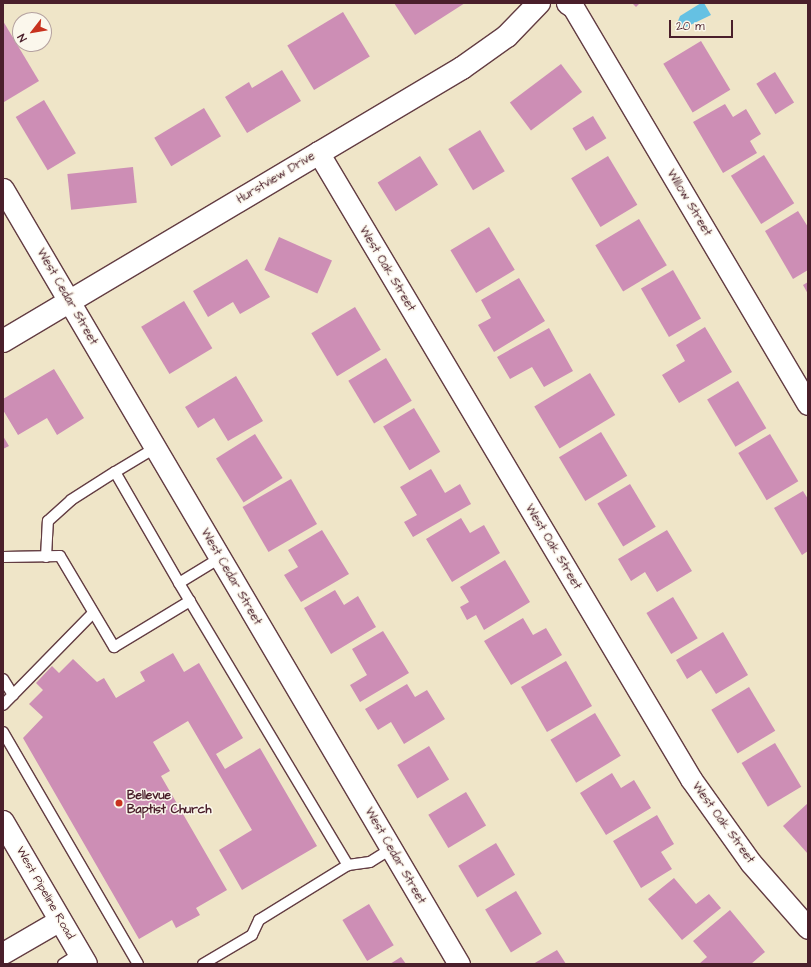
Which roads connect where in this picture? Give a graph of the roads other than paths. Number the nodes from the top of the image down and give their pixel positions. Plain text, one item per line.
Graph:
1 (539, 3) edge
2 (567, 3) edge
3 (318, 152) junction
4 (3, 189) edge
5 (69, 301) junction
6 (3, 341) edge
7 (808, 404) edge
8 (155, 448) junction
9 (115, 472) junction
10 (3, 557) edge
11 (46, 557) junction
12 (220, 558) junction
13 (179, 583) junction
14 (190, 601) junction
15 (93, 613) junction
16 (3, 679) edge
17 (13, 695) junction
18 (3, 705) edge
19 (3, 732) edge
20 (3, 822) edge
21 (391, 849) junction
22 (348, 865) junction
23 (60, 920) junction
24 (808, 928) edge
25 (3, 953) edge
26 (76, 960) edge
27 (138, 964) edge
28 (203, 964) edge
29 (458, 964) edge

1 - 3 street, Hurstview Drive
2 - 7 street, Willow Street
3 - 5 street, Hurstview Drive
3 - 24 street, West Oak Street
4 - 5 street, West Cedar Street
5 - 6 street, Hurstview Drive
5 - 8 street, West Cedar Street
8 - 9 lane
8 - 12 street, West Cedar Street
9 - 11 lane
9 - 13 lane
10 - 11 lane
11 - 15 lane
12 - 13 lane
12 - 21 street, West Cedar Street
13 - 14 lane
14 - 15 lane
14 - 22 lane
15 - 17 lane
16 - 17 lane
17 - 18 lane
19 - 27 lane
20 - 23 street, West Pipeline Road
21 - 22 lane
21 - 29 street, West Cedar Street
22 - 28 lane
23 - 25 street
23 - 26 street, West Pipeline Road

